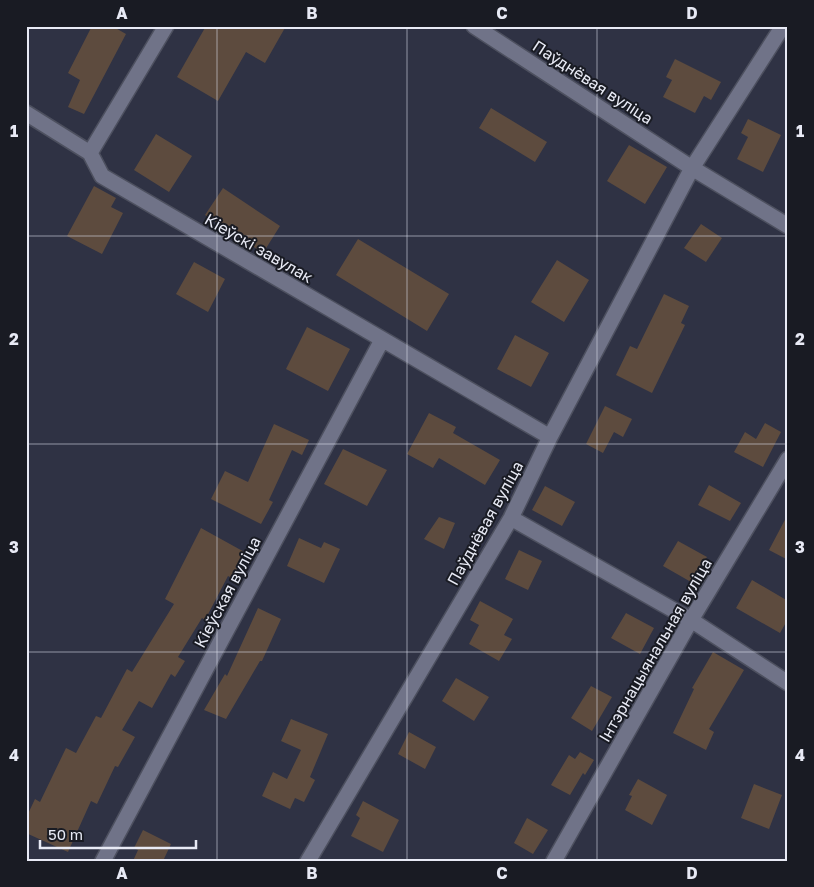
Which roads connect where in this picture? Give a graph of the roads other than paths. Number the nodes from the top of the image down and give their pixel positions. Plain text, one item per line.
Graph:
1 (166, 26) edge
2 (474, 26) edge
3 (783, 26) edge
4 (26, 113) edge
5 (90, 153) junction
6 (692, 168) junction
7 (788, 226) edge
8 (382, 340) junction
9 (550, 437) junction
10 (788, 459) edge
11 (511, 518) junction
12 (691, 620) junction
13 (788, 683) edge
14 (103, 861) edge
15 (308, 861) edge
16 (554, 861) edge

1 - 5 street
2 - 6 street, Паўднёвая вуліца
3 - 6 street, Паўднёвая вуліца
4 - 5 street
5 - 8 street, Кіеўскі завулак
6 - 7 street
6 - 9 street, Паўднёвая вуліца
8 - 9 street, Кіеўскі завулак
8 - 14 street, Кіеўская вуліца
9 - 11 street, Паўднёвая вуліца
10 - 12 street, Інтэрнацыянальная вуліца
11 - 12 street
11 - 15 street, Паўднёвая вуліца
12 - 13 street
12 - 16 street, Інтэрнацыянальная вуліца

